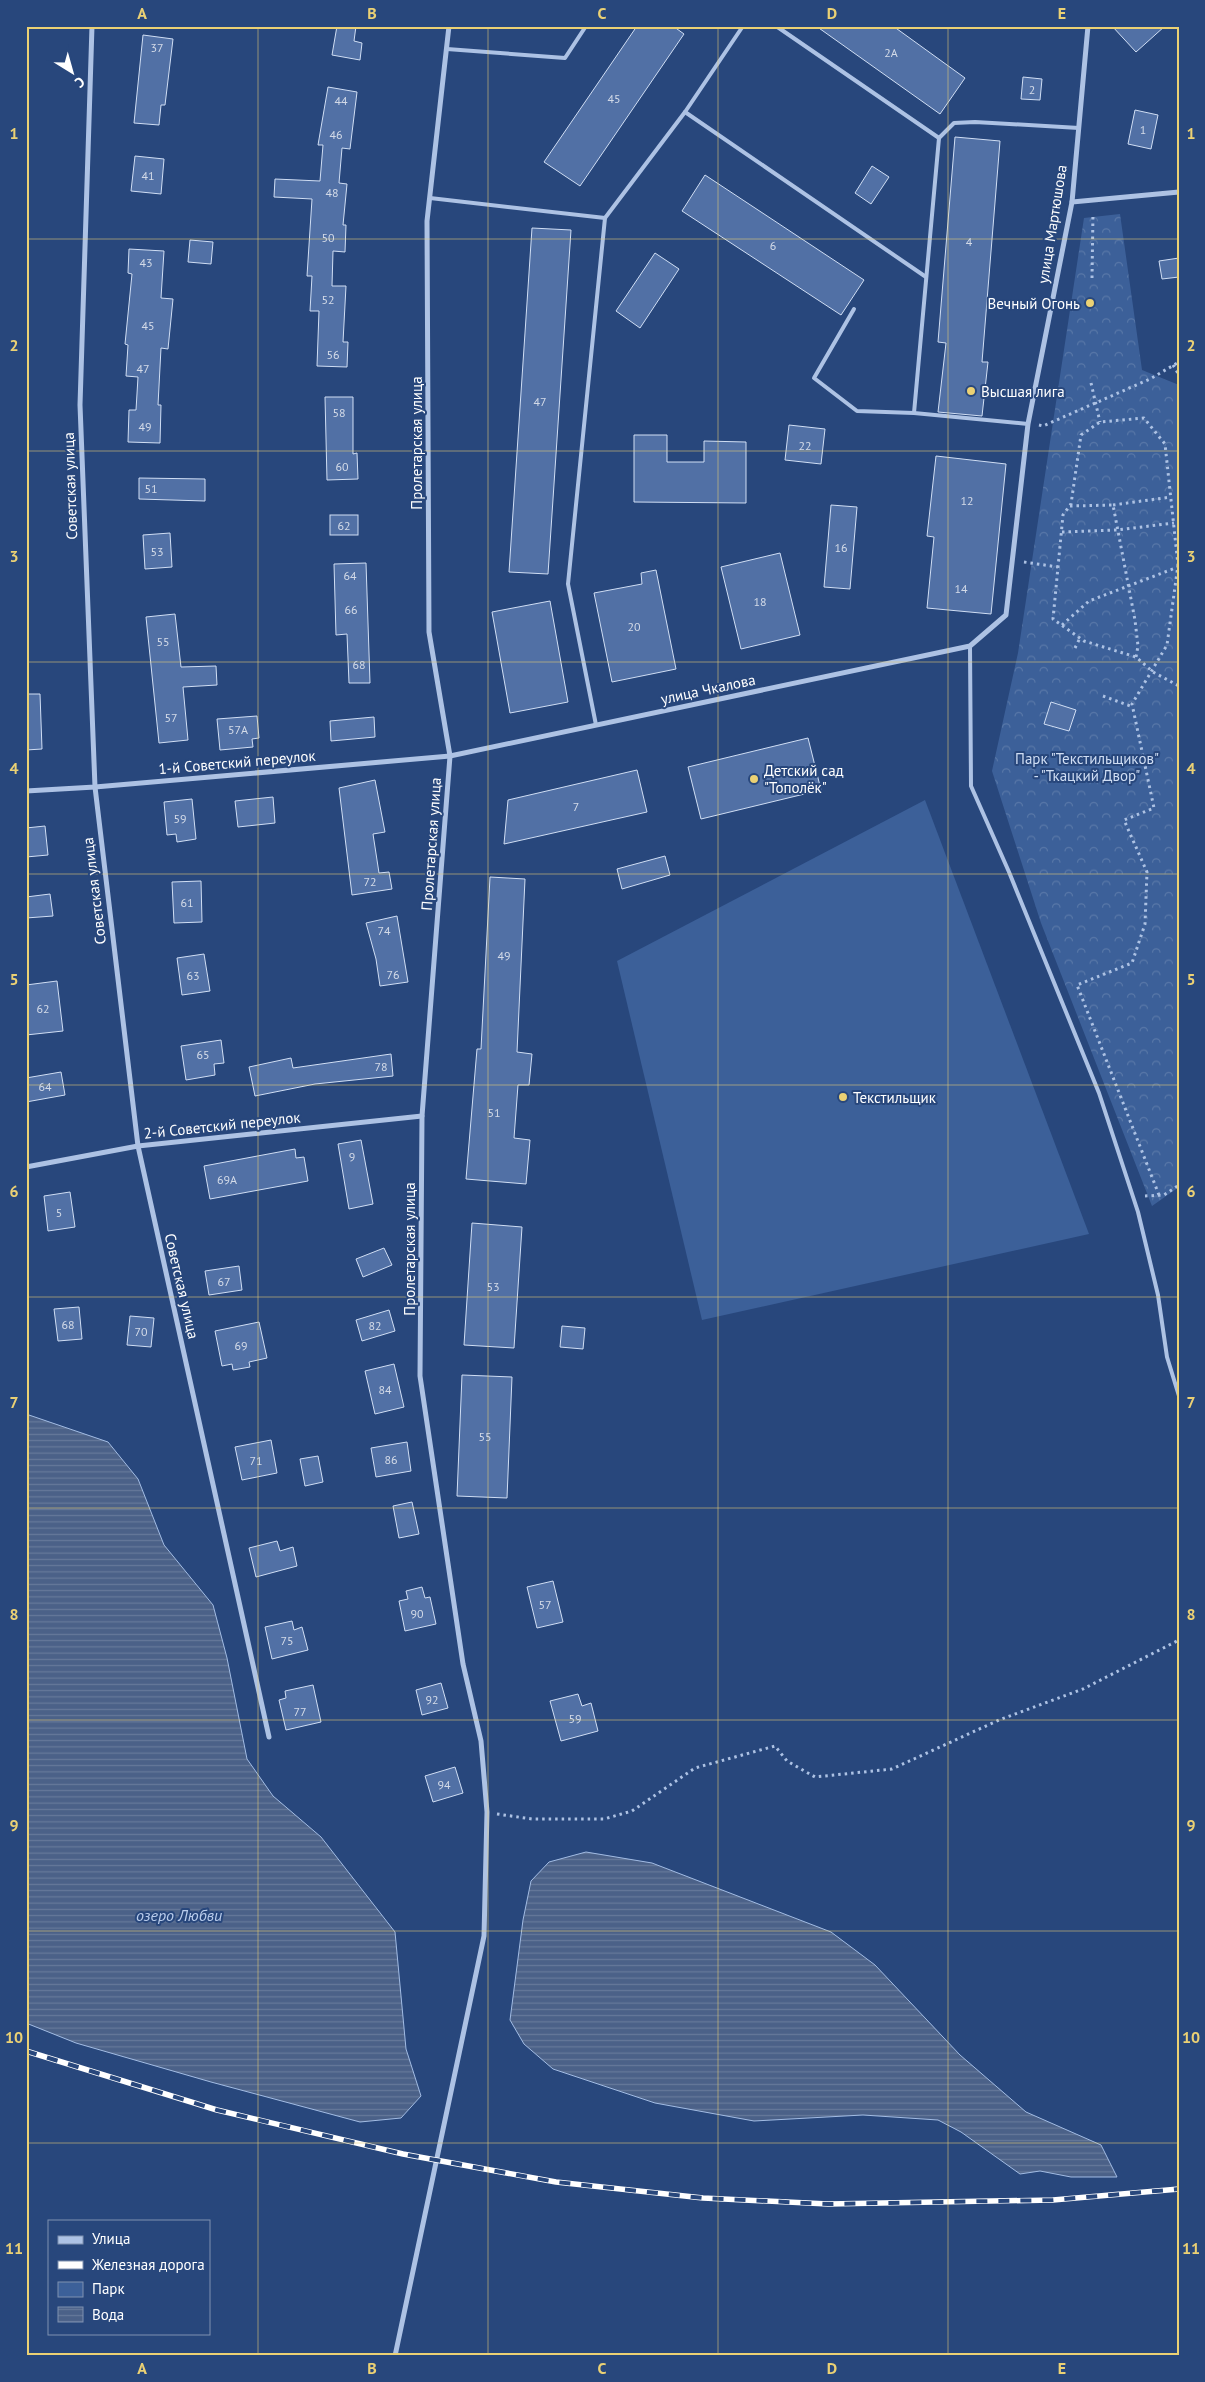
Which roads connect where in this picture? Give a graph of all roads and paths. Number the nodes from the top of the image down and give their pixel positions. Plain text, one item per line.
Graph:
1 (92, 26) edge
2 (449, 26) edge
3 (586, 26) edge
4 (743, 26) edge
5 (776, 26) edge
6 (1088, 26) edge
7 (447, 50) junction
8 (685, 112) junction
9 (1079, 128) junction
10 (939, 138) junction
11 (1179, 192) edge
12 (430, 198) junction
13 (1093, 199) junction
14 (1072, 202) junction
15 (605, 218) junction
16 (926, 278) junction
17 (1092, 278) dead end
18 (854, 309) dead end
19 (1179, 362) edge
20 (1173, 365) junction
21 (1179, 374) edge
22 (1091, 384) dead end
23 (914, 413) junction
24 (1100, 422) junction
25 (1028, 424) junction
26 (1171, 497) junction
27 (1113, 504) junction
28 (1070, 506) junction
29 (1174, 523) junction
30 (1117, 530) junction
31 (1062, 532) junction
32 (1012, 561) junction
33 (1058, 567) junction
34 (1178, 567) edge
35 (1128, 588) junction
36 (1062, 625) junction
37 (1080, 638) junction
38 (970, 646) junction
39 (1075, 648) dead end
40 (1136, 657) junction
41 (1153, 672) junction
42 (1179, 686) edge
43 (1103, 696) dead end
44 (1133, 707) junction
45 (596, 726) junction
46 (450, 756) junction
47 (95, 787) junction
48 (26, 791) edge
49 (422, 1116) junction
50 (138, 1146) junction
51 (26, 1167) edge
52 (1179, 1184) edge
53 (1159, 1195) junction
54 (1133, 1196) junction
55 (1179, 1396) edge
56 (1179, 1640) edge
57 (269, 1737) dead end
58 (487, 1812) junction
59 (395, 2356) edge

1 - 47 street, Советская улица
2 - 7 street, Пролетарская улица
3 - 7 lane
4 - 8 lane
5 - 10 lane
6 - 9 street, улица Мартюшова
7 - 12 street, Пролетарская улица
8 - 15 lane
8 - 16 lane
9 - 10 lane
9 - 14 street, улица Мартюшова
10 - 16 lane
11 - 13 street
12 - 15 lane
12 - 46 street, Пролетарская улица
13 - 14 street
13 - 17 path
14 - 25 street, улица Мартюшова
15 - 45 lane
16 - 23 lane
18 - 23 lane
19 - 20 path
20 - 21 path
20 - 25 path
22 - 24 path
23 - 25 lane
24 - 26 path
24 - 28 path
25 - 32 street, улица Мартюшова
26 - 27 path
26 - 29 path
27 - 28 path
27 - 30 path
28 - 31 path
29 - 30 path
29 - 34 path
30 - 31 path
30 - 35 path
31 - 33 path
32 - 33 path
32 - 38 street, улица Мартюшова
33 - 36 path
34 - 35 path
34 - 41 path
35 - 36 path
35 - 40 path
36 - 37 path
37 - 39 path
37 - 40 path
38 - 45 street, улица Чкалова
38 - 54 lane
40 - 41 path
41 - 42 path
41 - 44 path
43 - 44 path
44 - 53 path
45 - 46 street, улица Чкалова
46 - 47 street, 1-й Советский переулок
46 - 49 street, Пролетарская улица
47 - 48 street, 1-й Советский переулок
47 - 50 street, Советская улица
49 - 50 street, 2-й Советский переулок
49 - 58 street, Пролетарская улица
50 - 51 street, 2-й Советский переулок
50 - 57 street, Советская улица
52 - 53 path
53 - 54 path
54 - 55 lane
56 - 58 path
58 - 59 street, Пролетарская улица

